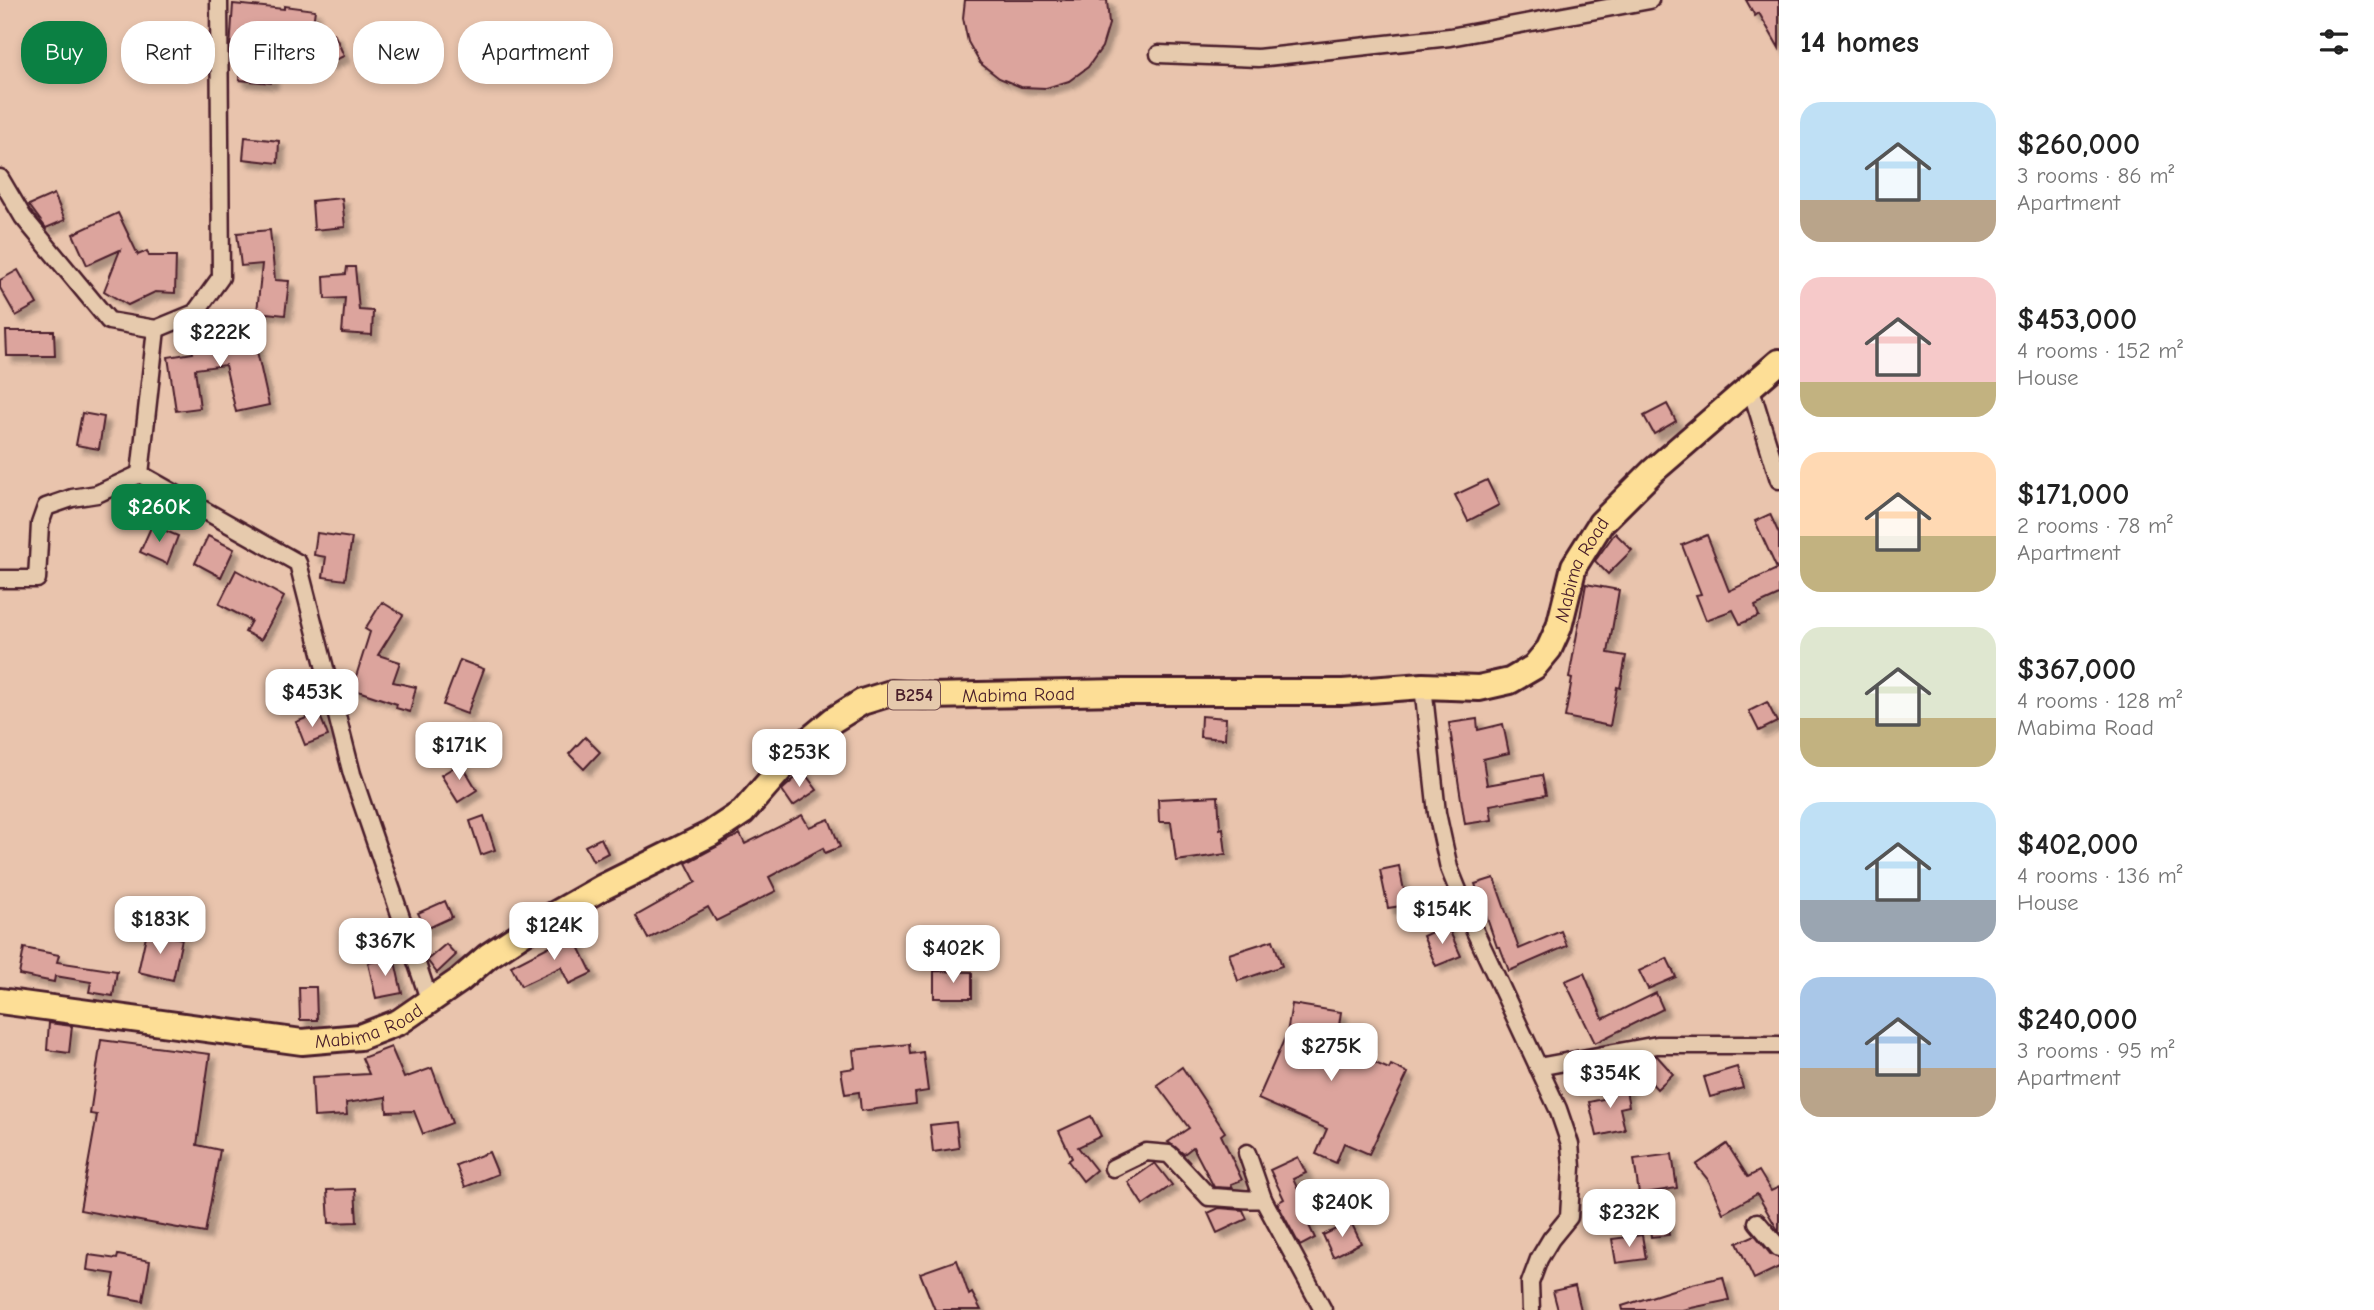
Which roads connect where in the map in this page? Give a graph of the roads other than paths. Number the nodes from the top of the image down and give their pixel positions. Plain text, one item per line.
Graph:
1 (219, 0) edge
2 (1650, 0) edge
3 (1159, 54) dead end
4 (0, 178) edge
5 (156, 328) junction
6 (1779, 362) edge
7 (1751, 389) junction
8 (140, 474) junction
9 (1779, 480) edge
10 (0, 579) edge
11 (1423, 686) junction
12 (0, 1001) edge
13 (430, 1002) junction
14 (1779, 1045) edge
15 (1538, 1067) junction
16 (1247, 1153) dead end
17 (1113, 1168) dead end
18 (1263, 1199) junction
19 (1757, 1222) dead end
20 (1779, 1248) edge
21 (1323, 1310) edge
22 (1531, 1310) edge

1 - 5 street
2 - 3 street
4 - 5 street
5 - 8 street
6 - 7 main road, Mabima Road / B254
7 - 9 street
7 - 11 main road, Mabima Road / B254
8 - 10 street
8 - 13 street
11 - 13 main road, Mabima Road / B254
11 - 15 street
12 - 13 main road, Mabima Road / B254
14 - 15 street
15 - 22 street
16 - 18 street
17 - 18 street
18 - 21 street
19 - 20 street

